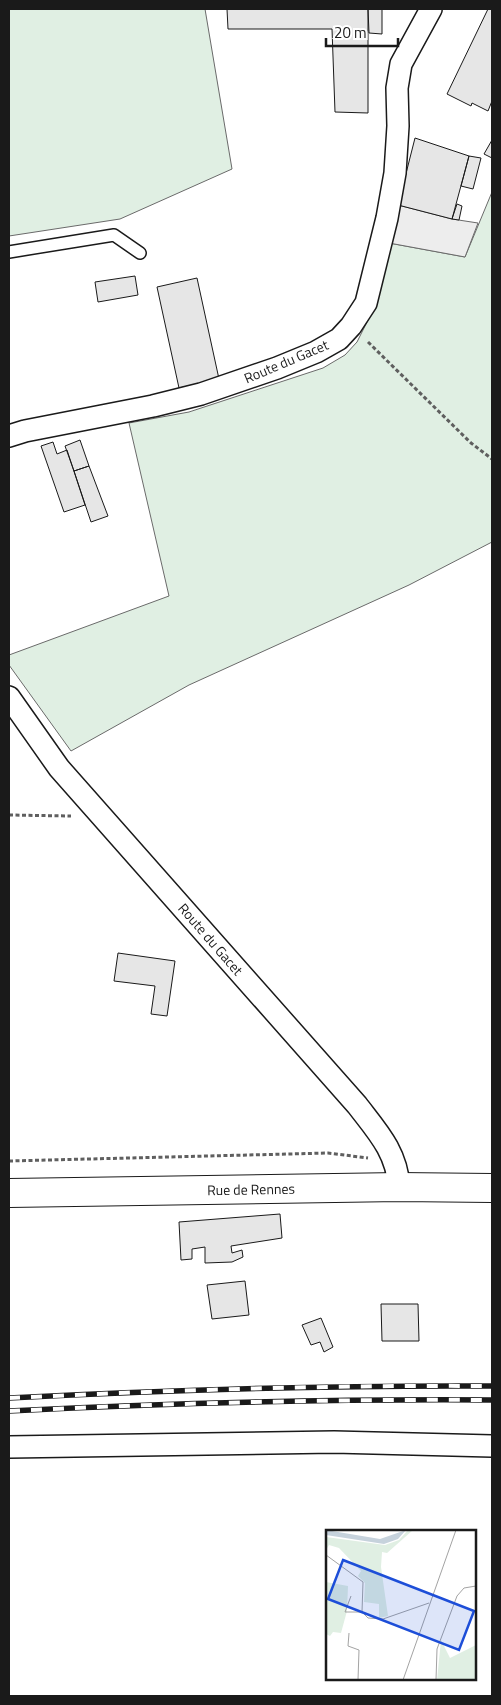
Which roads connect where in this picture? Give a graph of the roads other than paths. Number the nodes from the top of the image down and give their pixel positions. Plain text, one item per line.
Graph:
1 (431, 9) edge
2 (9, 252) edge
3 (140, 253) dead end
4 (9, 436) edge
5 (9, 697) edge
6 (397, 1174) junction
7 (492, 1188) edge
8 (9, 1193) edge
9 (492, 1446) edge
10 (9, 1447) edge

1 - 4 street, Route du Gacet
2 - 3 lane
5 - 6 street, Route du Gacet
6 - 7 main road, Rue de Rennes
6 - 8 main road, Rue de Rennes
9 - 10 street

